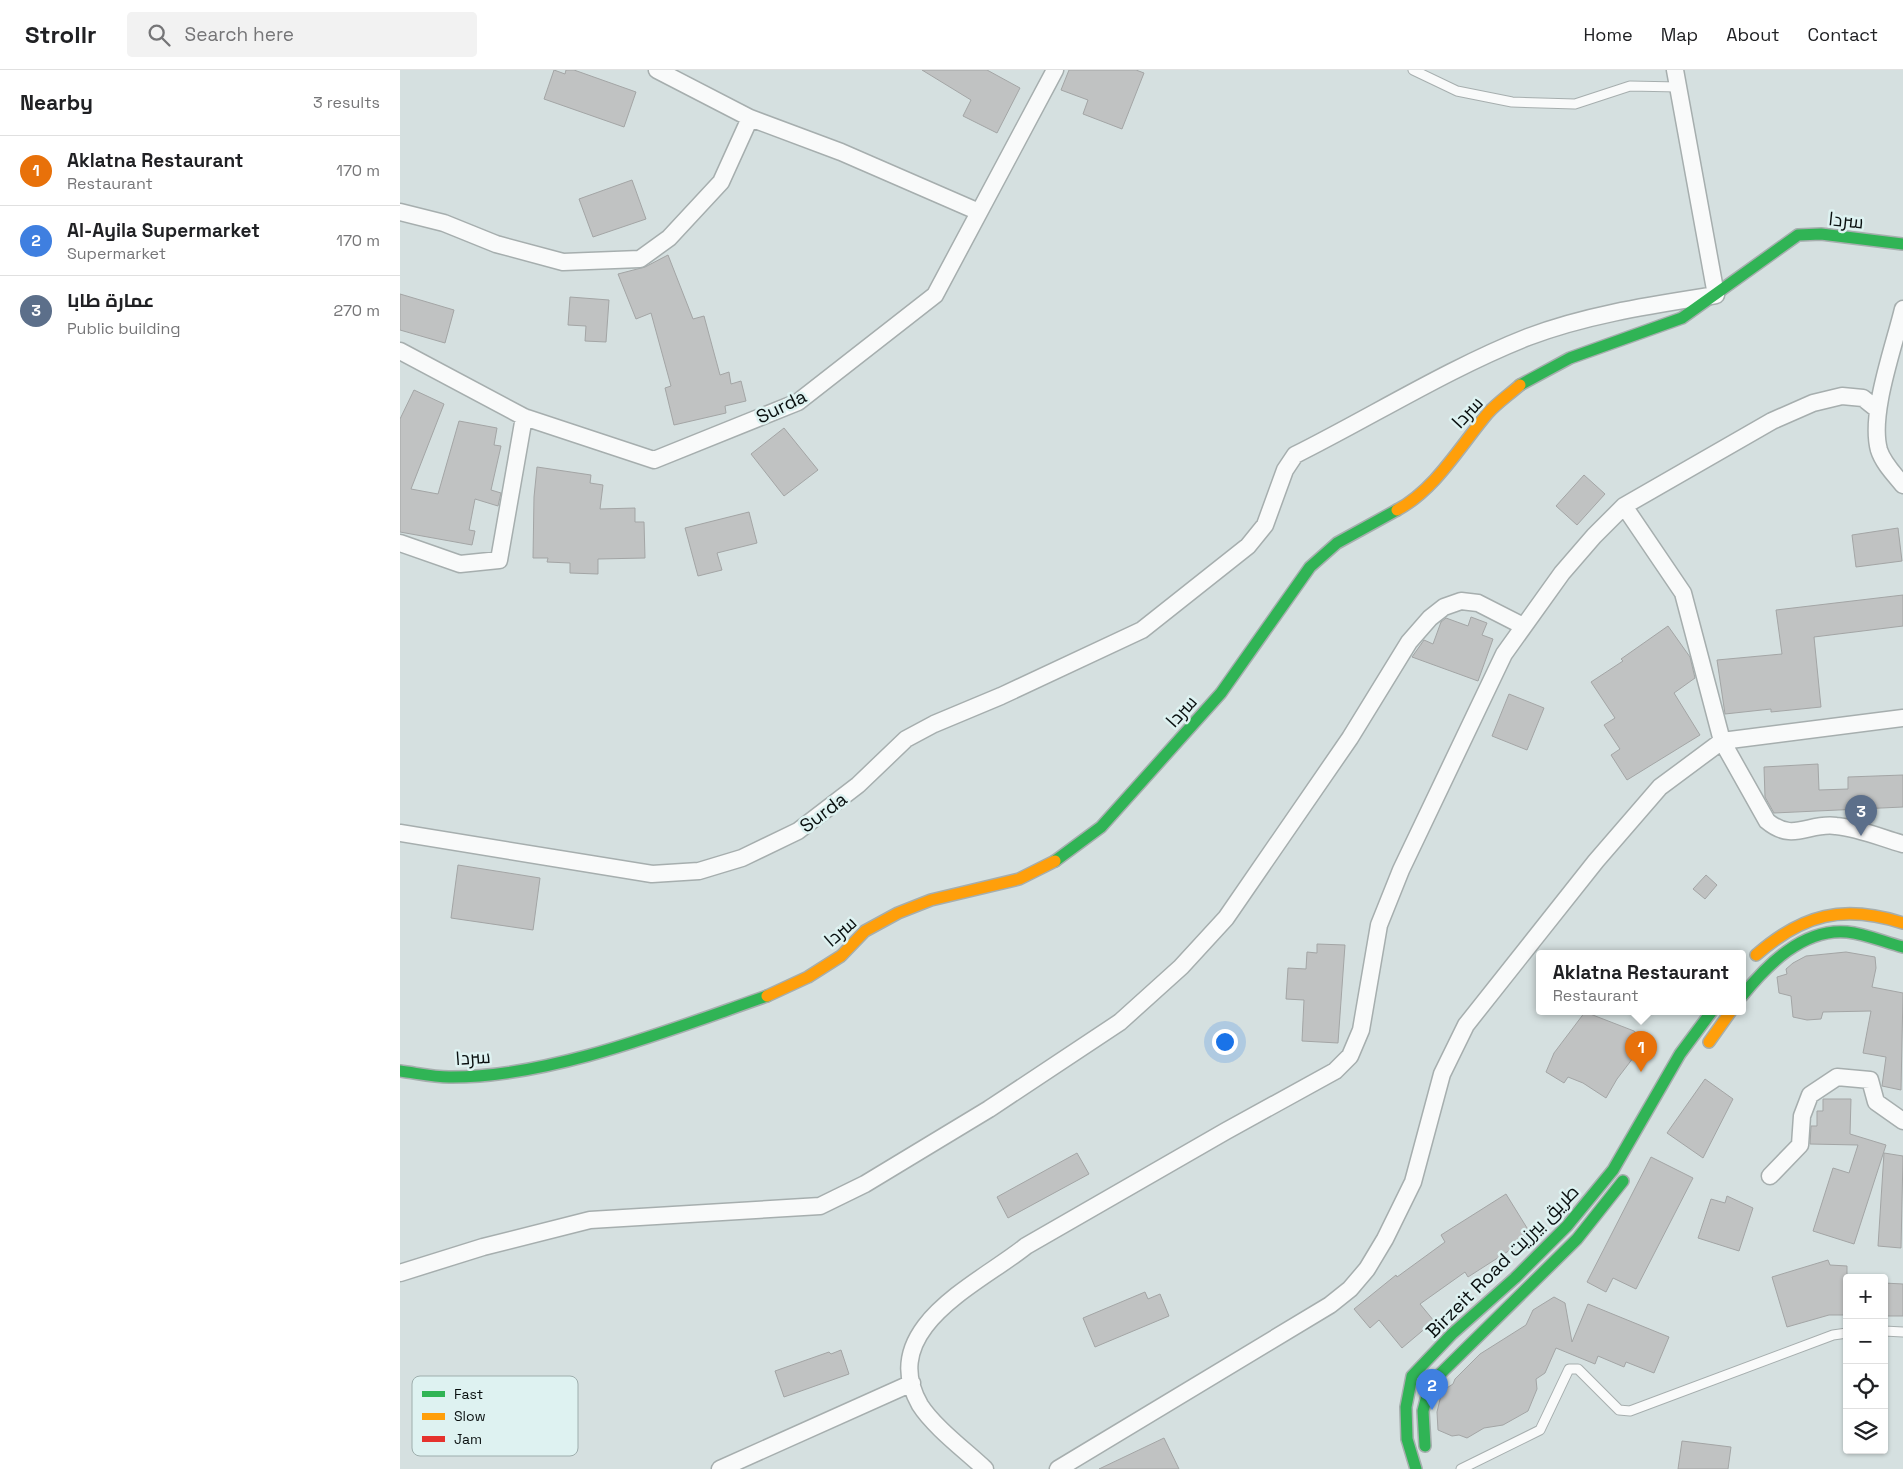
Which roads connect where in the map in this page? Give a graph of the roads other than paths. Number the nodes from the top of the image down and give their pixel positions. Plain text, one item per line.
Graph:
1 (657, 70) edge
2 (1055, 70) edge
3 (1412, 70) edge
4 (1674, 70) edge
5 (1678, 87) junction
6 (750, 118) junction
7 (400, 212) edge
8 (979, 212) junction
9 (1903, 244) edge
10 (1716, 295) junction
11 (1903, 310) edge
12 (400, 351) edge
13 (1878, 410) junction
14 (524, 417) junction
15 (1903, 485) edge
16 (1624, 506) junction
17 (400, 543) edge
18 (1523, 626) junction
19 (1903, 718) edge
20 (1722, 740) junction
21 (400, 833) edge
22 (1903, 844) edge
23 (1903, 923) edge
24 (1903, 947) edge
25 (1746, 965) edge
26 (1746, 991) edge
27 (1709, 1015) edge
28 (1728, 1015) edge
29 (1680, 1054) junction
30 (400, 1072) edge
31 (1903, 1121) edge
32 (1627, 1174) dead end
33 (1770, 1176) dead end
34 (400, 1273) edge
35 (1888, 1331) edge
36 (1903, 1332) edge
37 (1843, 1334) edge
38 (912, 1383) junction
39 (1427, 1454) dead end
40 (720, 1469) edge
41 (985, 1469) edge
42 (1058, 1469) edge
43 (1416, 1469) edge
44 (1461, 1469) edge

1 - 6 street
2 - 8 street, Surda
3 - 5 lane
4 - 5 street
5 - 10 street
6 - 7 street
6 - 8 street
8 - 14 street, Surda
9 - 10 street, سردا
10 - 21 street, Surda
10 - 30 street, سردا
11 - 13 street
12 - 14 street, Surda
13 - 15 street
13 - 16 street
14 - 17 street
16 - 18 street
16 - 20 street
18 - 34 street
18 - 38 street
19 - 20 street
20 - 22 street
20 - 42 street
23 - 25 street
24 - 26 street
27 - 29 street, Birzeit Road طريق بيرزيت
28 - 29 street
29 - 43 street, Birzeit Road طريق بيرزيت
31 - 33 street
32 - 39 street
35 - 36 lane
37 - 44 lane
38 - 40 street
38 - 41 street

